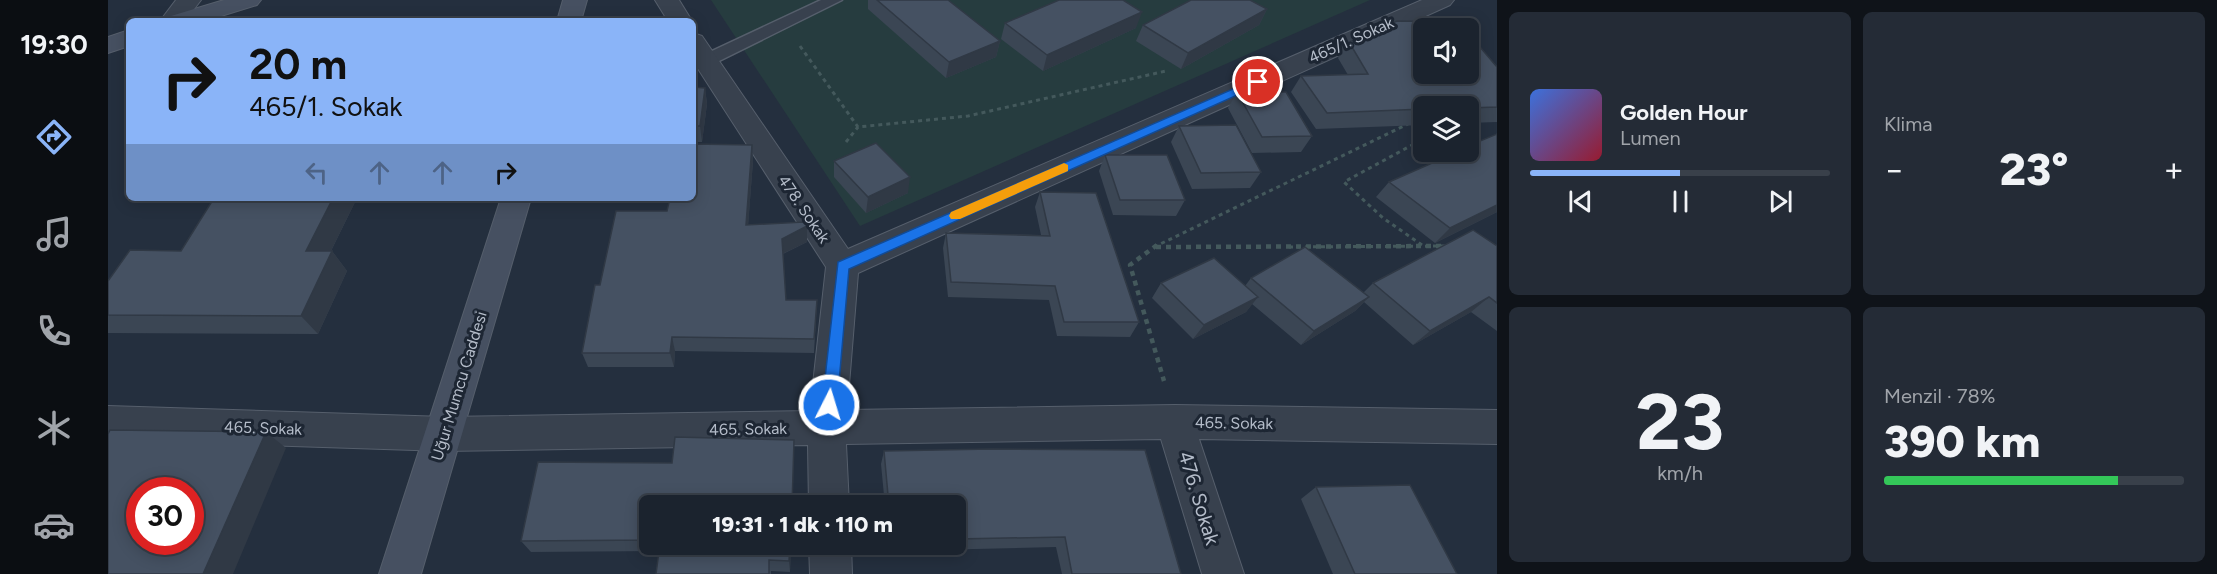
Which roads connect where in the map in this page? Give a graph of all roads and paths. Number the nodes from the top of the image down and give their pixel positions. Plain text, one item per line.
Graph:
1 (189, 0) edge
2 (249, 0) edge
3 (575, 0) edge
4 (667, 0) edge
5 (834, 0) edge
6 (1441, 8) edge
7 (174, 18) edge
8 (190, 18) edge
9 (570, 18) edge
10 (678, 18) edge
11 (783, 22) junction
12 (126, 39) edge
13 (108, 45) edge
14 (699, 51) edge
15 (1166, 71) dead end
16 (1413, 122) edge
17 (858, 127) junction
18 (846, 142) dead end
19 (1413, 145) edge
20 (515, 201) edge
21 (1423, 246) junction
22 (1455, 246) edge
23 (1153, 247) junction
24 (842, 266) junction
25 (1175, 422) junction
26 (108, 423) edge
27 (1497, 427) edge
28 (827, 428) junction
29 (445, 434) junction
30 (829, 495) edge
31 (830, 555) edge
32 (400, 574) edge
33 (831, 574) edge
34 (1223, 574) edge

1 - 7 street
2 - 8 street
3 - 9 street
4 - 10 street
5 - 11 lane
6 - 24 street, 465/1. Sokak
11 - 14 lane
11 - 17 path
12 - 13 street
14 - 24 street, 478. Sokak
15 - 17 path
16 - 23 path
17 - 18 path
19 - 21 path
20 - 29 street, Uğur Mumcu Caddesi
21 - 22 path
21 - 23 path
23 - 25 path
24 - 28 street
25 - 27 street, 465. Sokak
25 - 28 street, 465. Sokak
25 - 34 street, 476. Sokak
26 - 29 street, 465. Sokak
28 - 29 street, 465. Sokak
28 - 30 street
29 - 32 street, Uğur Mumcu Caddesi
31 - 33 street

